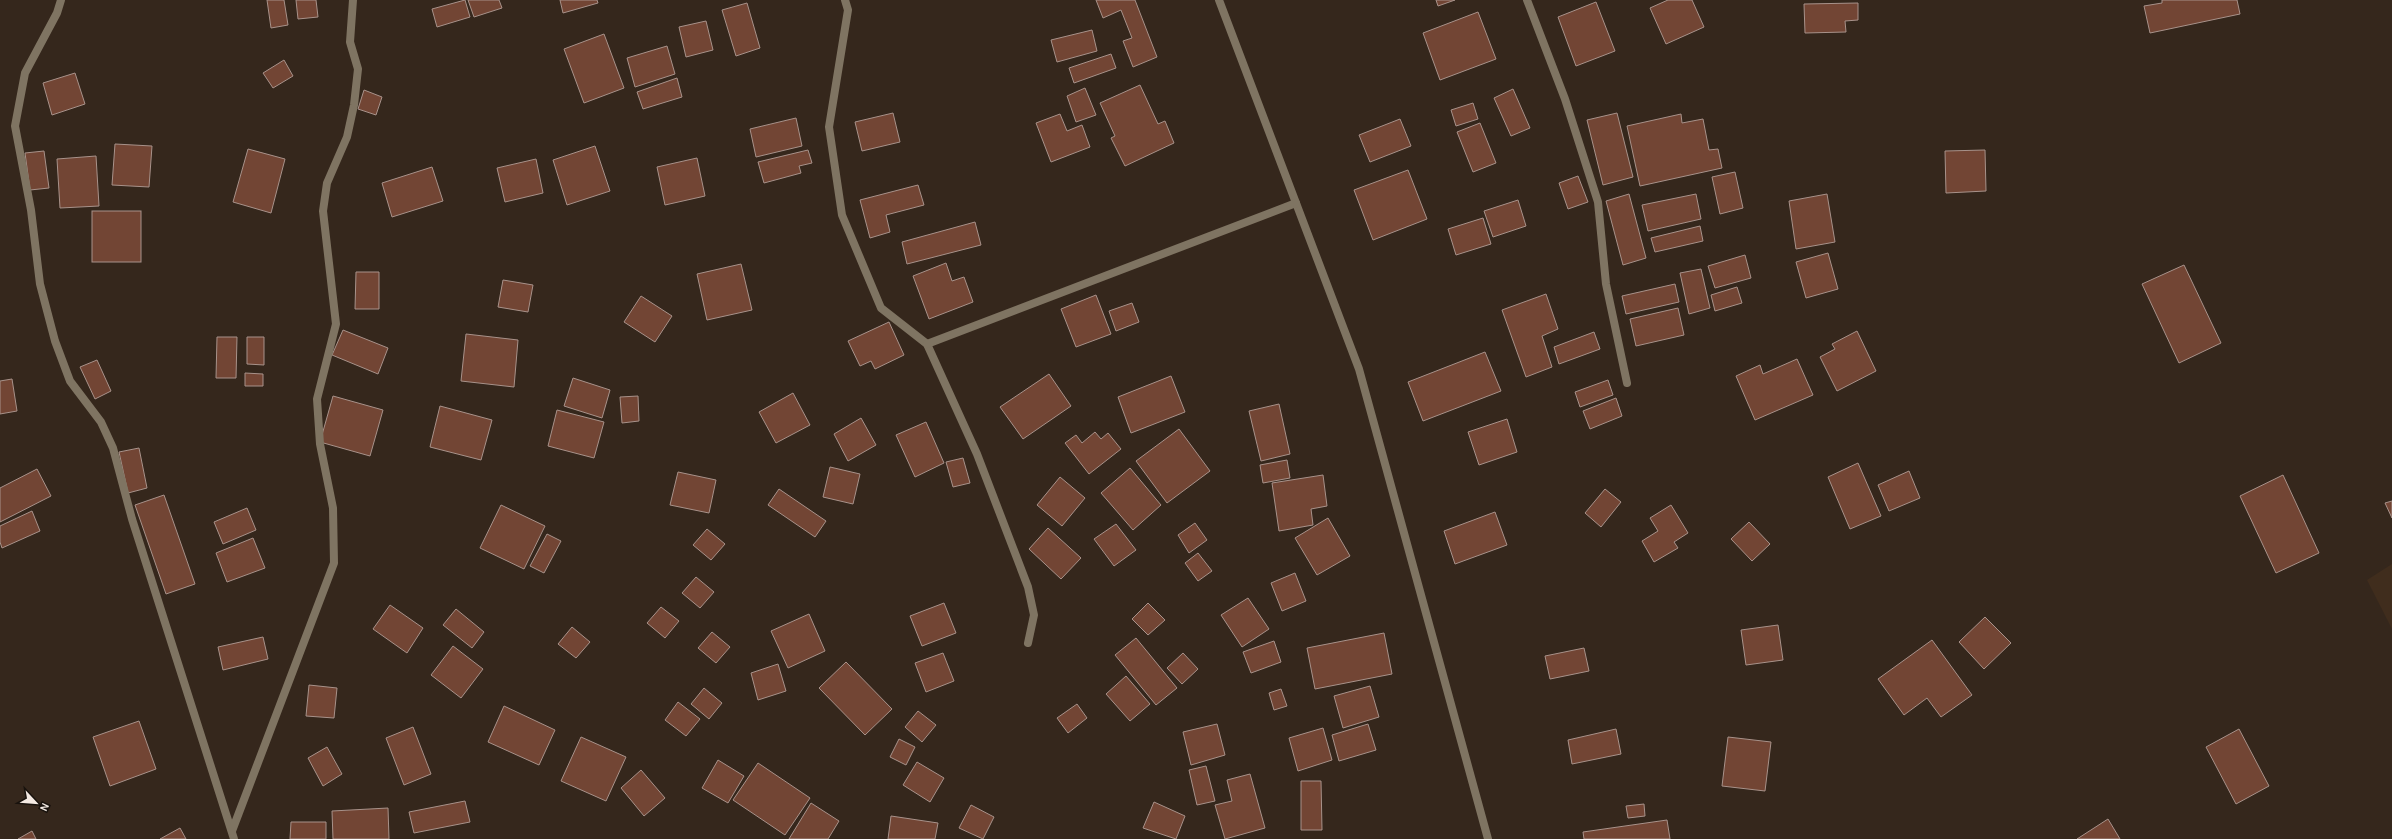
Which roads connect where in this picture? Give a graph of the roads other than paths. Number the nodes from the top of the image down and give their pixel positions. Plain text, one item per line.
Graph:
1 (61, 0) edge
2 (353, 0) edge
3 (845, 0) edge
4 (1219, 0) edge
5 (1527, 0) edge
6 (1296, 203) junction
7 (927, 344) junction
8 (1627, 383) dead end
9 (1028, 643) dead end
10 (233, 835) edge
11 (1488, 839) edge

1 - 10 street
2 - 10 street
3 - 7 street
4 - 6 street
5 - 8 street
6 - 7 street
6 - 11 street
7 - 9 street

